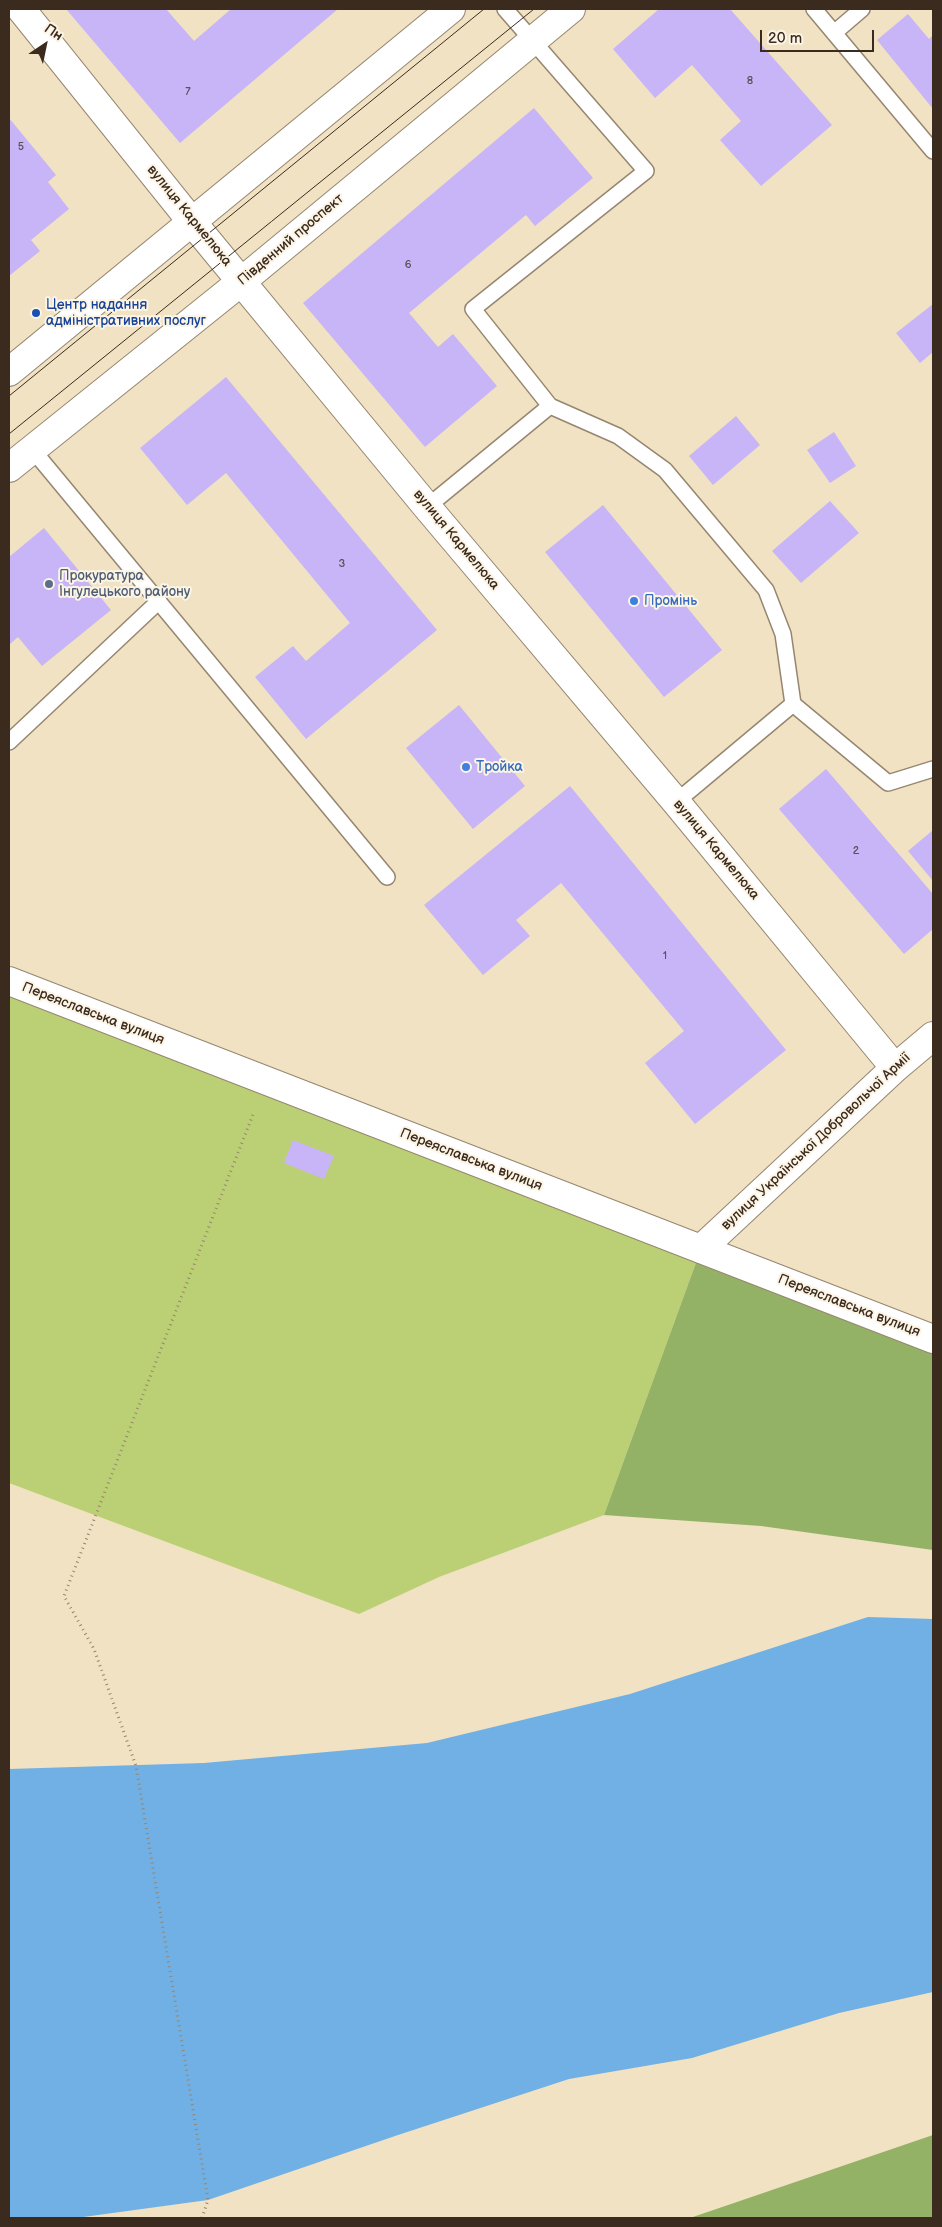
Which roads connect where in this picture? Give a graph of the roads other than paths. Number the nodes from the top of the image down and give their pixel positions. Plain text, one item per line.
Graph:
1 (21, 9) edge
2 (451, 9) edge
3 (505, 9) edge
4 (571, 9) edge
5 (814, 9) edge
6 (862, 9) edge
7 (834, 33) junction
8 (533, 40) junction
9 (933, 151) edge
10 (192, 222) junction
11 (242, 280) junction
12 (9, 372) edge
13 (550, 406) junction
14 (32, 449) junction
15 (9, 468) edge
16 (427, 507) junction
17 (159, 601) junction
18 (794, 704) junction
19 (9, 742) edge
20 (933, 769) edge
21 (676, 802) junction
22 (388, 878) dead end
23 (9, 981) edge
24 (933, 1036) edge
25 (895, 1068) junction
26 (701, 1249) junction
27 (933, 1339) edge

1 - 10 main road, вулиця Кармелюка
2 - 10 main road
3 - 8 lane
4 - 8 main road, Південний проспект
5 - 7 lane
6 - 7 lane
7 - 9 lane
8 - 11 main road, Південний проспект
8 - 13 lane
10 - 11 main road, вулиця Кармелюка
10 - 12 main road
11 - 14 main road, Південний проспект
11 - 16 main road, вулиця Кармелюка
13 - 16 lane
13 - 18 lane
14 - 15 main road, Південний проспект
14 - 17 lane
16 - 21 main road, вулиця Кармелюка
17 - 19 lane
17 - 22 lane
18 - 20 lane
18 - 21 lane
21 - 25 main road, вулиця Кармелюка
23 - 26 main road, Переяславська вулиця
24 - 25 main road, вулиця Української Добровольчої Армії
25 - 26 main road, вулиця Української Добровольчої Армії
26 - 27 main road, Переяславська вулиця

